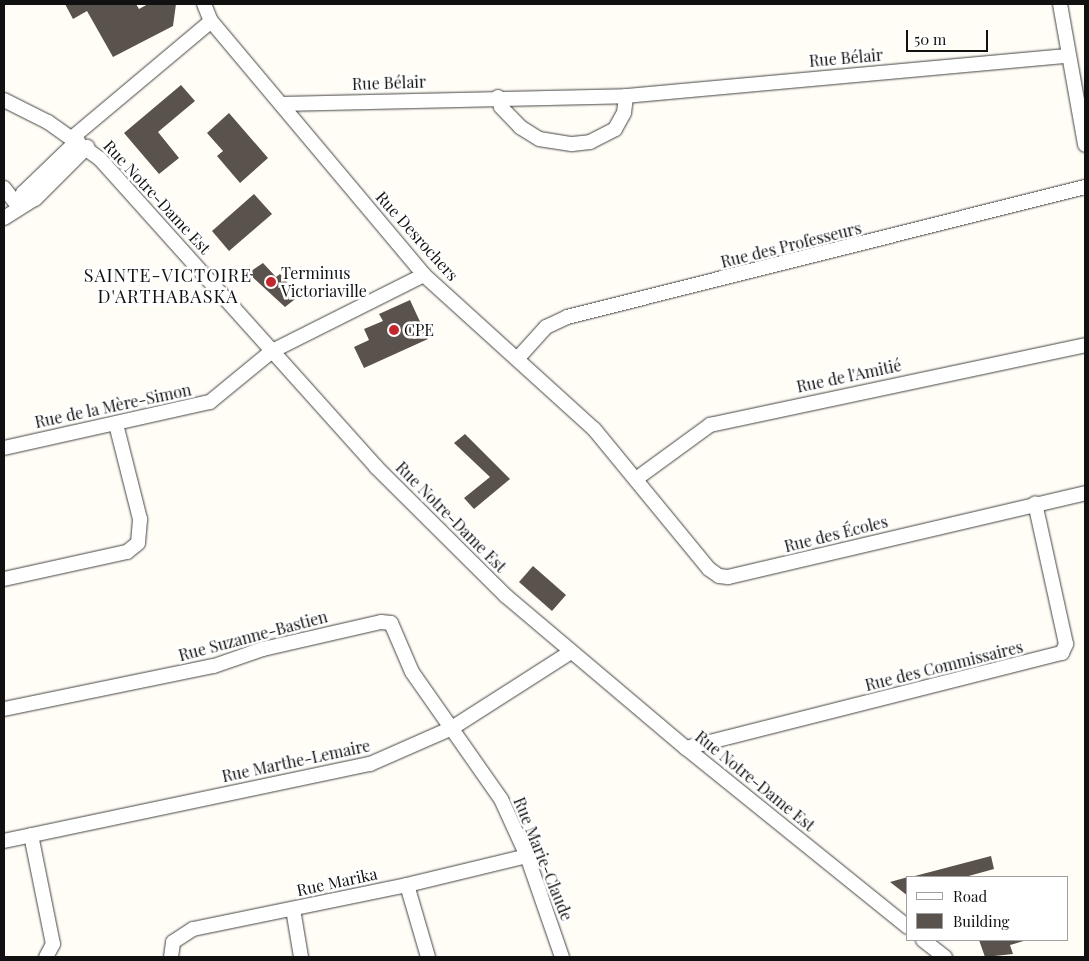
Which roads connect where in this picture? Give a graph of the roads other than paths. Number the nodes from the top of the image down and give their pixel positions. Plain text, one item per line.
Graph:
1 (204, 4) edge
2 (1060, 4) edge
3 (211, 21) junction
4 (1068, 56) junction
5 (626, 96) junction
6 (498, 97) junction
7 (4, 100) edge
8 (281, 104) junction
9 (79, 142) junction
10 (1085, 145) edge
11 (1085, 187) edge
12 (4, 188) edge
13 (19, 207) junction
14 (4, 218) edge
15 (424, 275) junction
16 (1085, 345) edge
17 (272, 351) junction
18 (518, 358) junction
19 (116, 424) junction
20 (4, 448) edge
21 (636, 479) junction
22 (1085, 493) edge
23 (1035, 503) junction
24 (4, 579) edge
25 (571, 652) junction
26 (4, 709) edge
27 (452, 728) junction
28 (686, 748) junction
29 (31, 835) junction
30 (4, 841) edge
31 (527, 856) junction
32 (407, 885) junction
33 (293, 909) junction
34 (906, 925) edge
35 (924, 941) edge
36 (46, 957) edge
37 (170, 957) edge
38 (302, 957) edge
39 (428, 957) edge
40 (562, 957) edge
41 (945, 957) edge

1 - 3 street, Rue Desrochers
2 - 4 street
3 - 8 street, Rue Desrochers
3 - 9 street
4 - 5 street, Rue Bélair
4 - 10 street
5 - 6 street, Rue Bélair
5 - 6 street
6 - 8 street, Rue Bélair
7 - 9 street, Rue Notre-Dame Est
8 - 15 street, Rue Desrochers
9 - 13 street
9 - 17 street, Rue Notre-Dame Est
11 - 18 street, Rue des Professeurs
12 - 13 street
13 - 14 street
15 - 17 street, Rue de la Mère-Simon
15 - 18 street, Rue Desrochers
16 - 21 street, Rue de l'Amitié
17 - 19 street, Rue de la Mère-Simon
17 - 25 street, Rue Notre-Dame Est
18 - 21 street, Rue Desrochers
19 - 20 street, Rue de la Mère-Simon
19 - 24 street
21 - 23 street, Rue des Écoles
22 - 23 street, Rue des Écoles
23 - 28 street, Rue des Commissaires
25 - 27 street, Rue Marthe-Lemaire
25 - 28 street, Rue Notre-Dame Est
26 - 27 street, Rue Suzanne-Bastien
27 - 29 street, Rue Marthe-Lemaire
27 - 31 street, Rue Marie-Claude
28 - 34 street, Rue Notre-Dame Est
29 - 30 street, Rue Marthe-Lemaire
29 - 36 street
31 - 32 street, Rue Marika
31 - 40 street, Rue Marie-Claude
32 - 33 street, Rue Marika
32 - 39 street
33 - 37 street, Rue Marika
33 - 38 street
35 - 41 street

